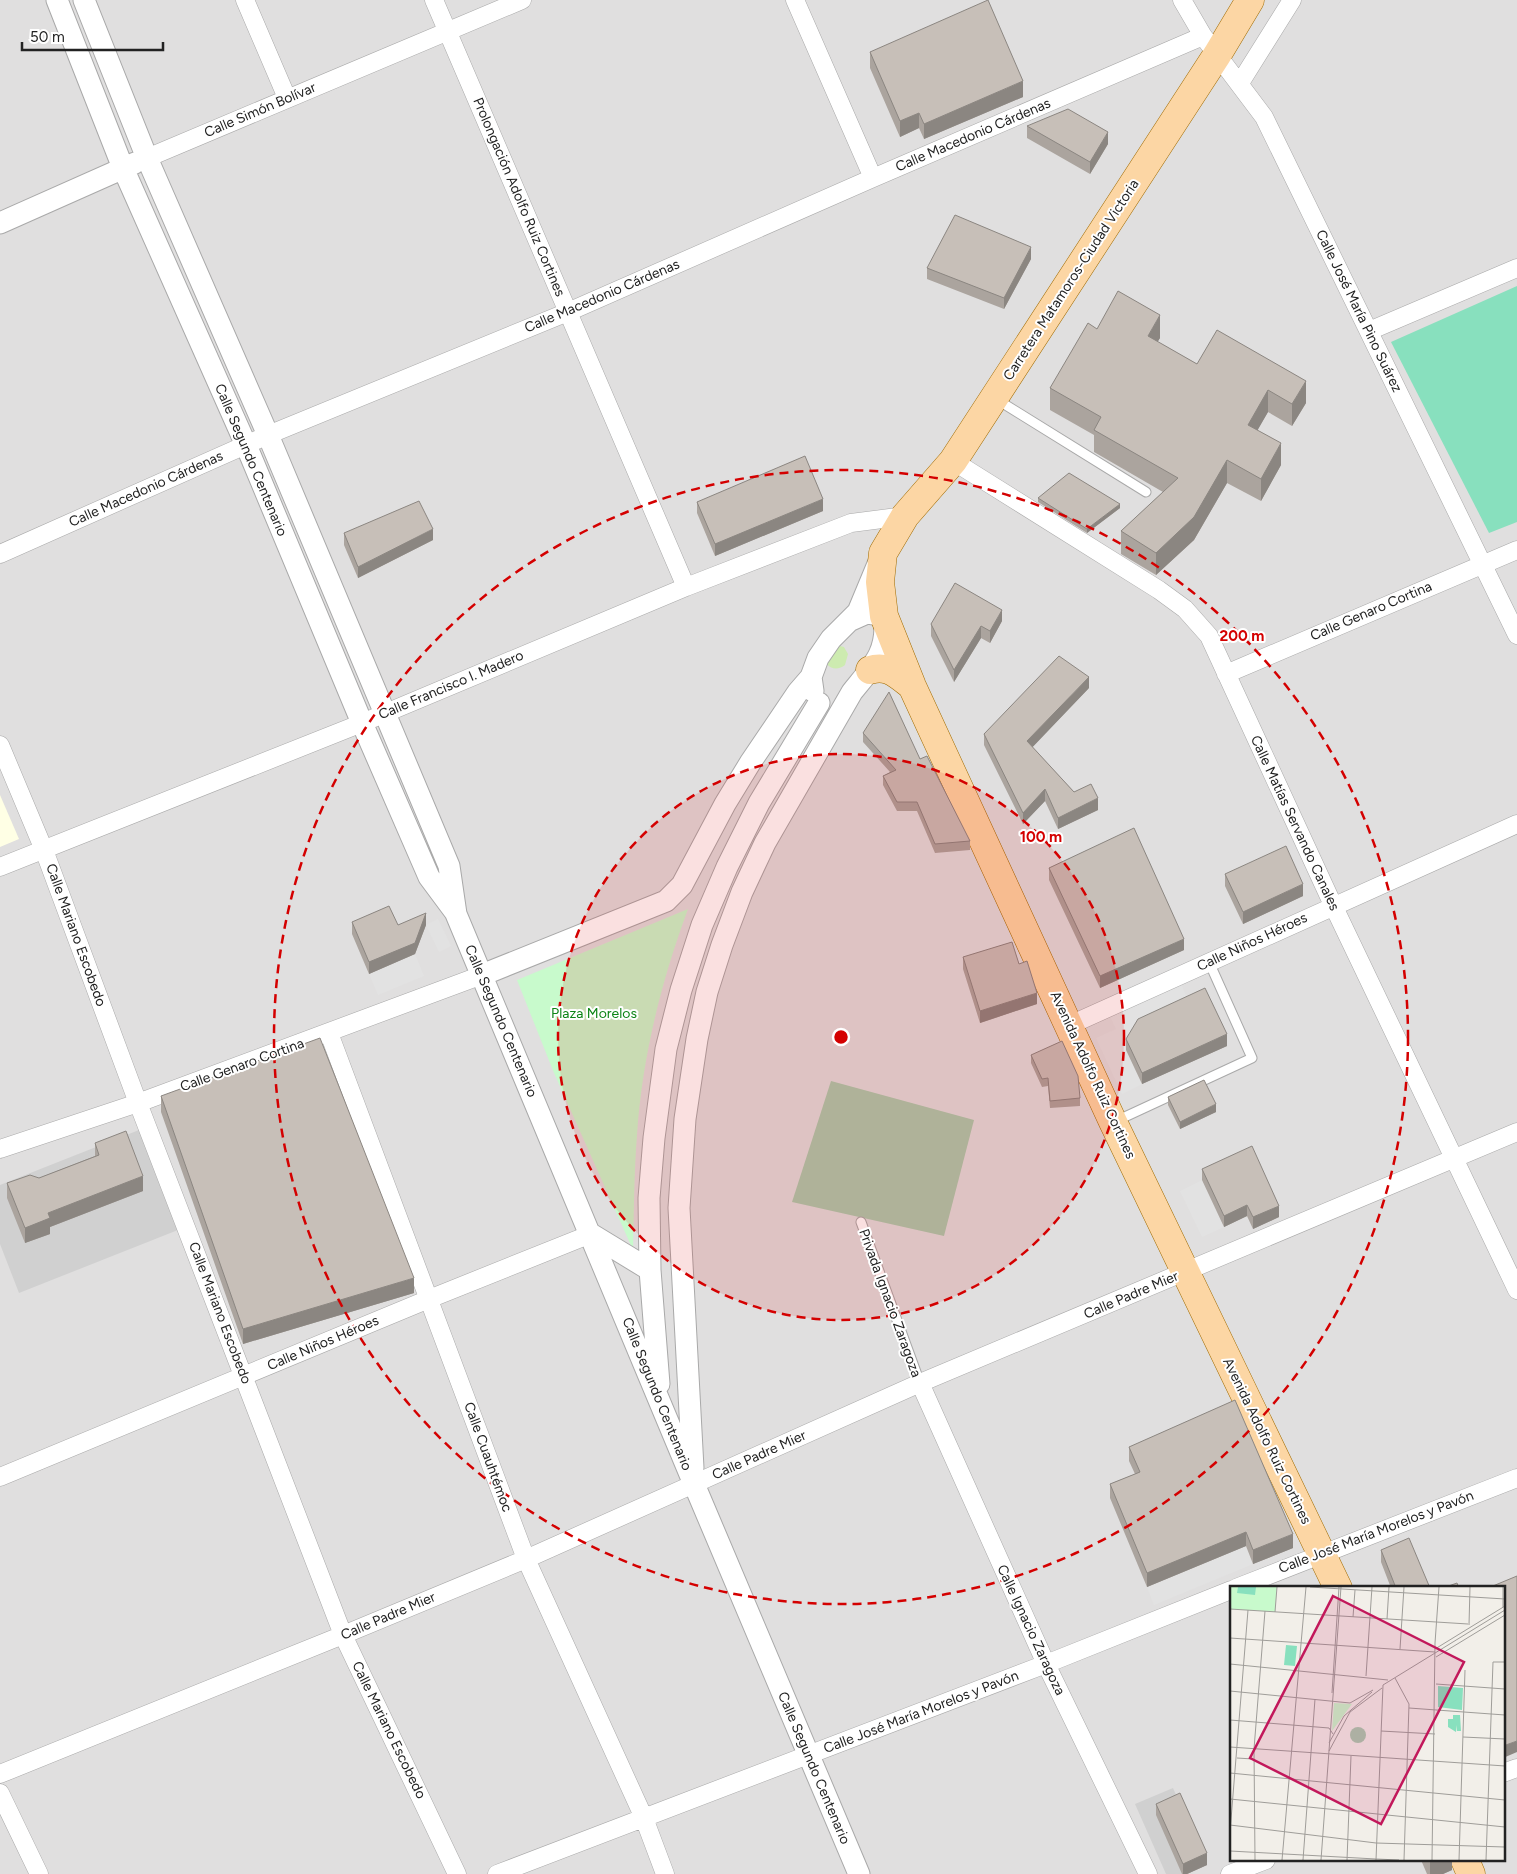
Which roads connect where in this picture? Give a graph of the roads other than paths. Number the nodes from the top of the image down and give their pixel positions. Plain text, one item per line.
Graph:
1 (57, 0) edge
2 (84, 0) edge
3 (246, 0) edge
4 (434, 0) edge
5 (522, 0) edge
6 (795, 0) edge
7 (1250, 0) edge
8 (1292, 0) edge
9 (1190, 5) edge
10 (447, 30) junction
11 (1210, 46) junction
12 (1240, 83) junction
13 (288, 98) junction
14 (147, 158) junction
15 (123, 168) junction
16 (873, 178) junction
17 (0, 223) edge
18 (1517, 268) edge
19 (568, 312) junction
20 (1369, 331) junction
21 (994, 397) junction
22 (268, 435) junction
23 (246, 445) junction
24 (954, 461) junction
25 (1146, 492) dead end
26 (905, 516) junction
27 (1517, 550) edge
28 (883, 553) junction
29 (0, 554) edge
30 (1482, 563) junction
31 (686, 587) junction
32 (884, 616) junction
33 (849, 622) junction
34 (1517, 635) edge
35 (870, 670) junction
36 (1226, 674) junction
37 (812, 677) junction
38 (912, 686) junction
39 (852, 692) junction
40 (819, 703) junction
41 (384, 713) junction
42 (362, 723) junction
43 (0, 745) edge
44 (1517, 824) edge
45 (44, 850) junction
46 (0, 867) edge
47 (1333, 905) junction
48 (456, 914) junction
49 (1209, 962) junction
50 (482, 975) junction
51 (1070, 1025) junction
52 (329, 1033) junction
53 (666, 1049) junction
54 (695, 1053) junction
55 (138, 1103) junction
56 (1113, 1122) junction
57 (1517, 1132) edge
58 (0, 1149) edge
59 (1455, 1159) junction
60 (860, 1222) dead end
61 (591, 1234) junction
62 (650, 1270) junction
63 (1185, 1273) junction
64 (1517, 1290) edge
65 (429, 1298) junction
66 (244, 1375) junction
67 (920, 1383) junction
68 (661, 1404) junction
69 (0, 1477) edge
70 (1517, 1478) edge
71 (694, 1484) junction
72 (1322, 1553) junction
73 (526, 1558) junction
74 (1241, 1586) edge
75 (1337, 1586) edge
76 (1230, 1590) edge
77 (343, 1635) junction
78 (1046, 1664) junction
79 (809, 1755) junction
80 (1517, 1768) edge
81 (1504, 1773) edge
82 (0, 1774) edge
83 (0, 1793) edge
84 (644, 1818) junction
85 (1261, 1862) edge
86 (1466, 1862) edge
87 (34, 1873) edge
88 (457, 1874) edge
89 (497, 1874) edge
90 (665, 1874) edge
91 (859, 1874) edge
92 (1148, 1874) edge
93 (1230, 1874) edge
94 (1471, 1874) edge

1 - 15 street, Calle Segundo Centenario
2 - 14 street, Calle Segundo Centenario
3 - 13 street
4 - 10 street, Prolongación Adolfo Ruiz Cortines
5 - 10 street, Calle Simón Bolívar
6 - 16 street
7 - 11 main road, Carretera Matamoros-Ciudad Victoria
8 - 12 street
9 - 11 street, Calle José María Pino Suárez
10 - 13 street, Calle Simón Bolívar
10 - 19 street, Prolongación Adolfo Ruiz Cortines
11 - 12 street, Calle José María Pino Suárez
11 - 16 street, Calle Macedonio Cárdenas
11 - 21 main road, Carretera Matamoros-Ciudad Victoria
12 - 20 street, Calle José María Pino Suárez
13 - 14 street, Calle Simón Bolívar
14 - 15 street, Calle Simón Bolívar
14 - 22 street, Calle Segundo Centenario
15 - 17 street, Calle Simón Bolívar
15 - 23 street, Calle Segundo Centenario
16 - 19 street, Calle Macedonio Cárdenas
18 - 20 street
19 - 22 street, Calle Macedonio Cárdenas
19 - 31 street, Prolongación Adolfo Ruiz Cortines
20 - 30 street, Calle José María Pino Suárez
21 - 24 main road, Carretera Matamoros-Ciudad Victoria
21 - 25 lane
22 - 23 street, Calle Macedonio Cárdenas
22 - 41 street, Calle Segundo Centenario
23 - 29 street, Calle Macedonio Cárdenas
23 - 42 street, Calle Segundo Centenario
24 - 26 main road, Carretera Matamoros-Ciudad Victoria
24 - 36 street, Calle Matías Servando Canales
26 - 28 main road, Carretera Matamoros-Ciudad Victoria
26 - 31 street, Calle Francisco I. Madero
27 - 30 street, Calle Genaro Cortina
28 - 32 main road, Avenida Adolfo Ruiz Cortines
28 - 33 street
30 - 34 street, Calle José María Pino Suárez
30 - 36 street, Calle Genaro Cortina
31 - 41 street, Calle Francisco I. Madero
32 - 33 street
32 - 35 street
32 - 38 main road, Avenida Adolfo Ruiz Cortines
33 - 37 street
35 - 38 main road
35 - 39 street
36 - 47 street, Calle Matías Servando Canales
37 - 40 street
37 - 50 street
38 - 51 main road, Avenida Adolfo Ruiz Cortines
39 - 40 street
39 - 54 street
40 - 53 street
41 - 42 street, Calle Francisco I. Madero
41 - 48 street, Calle Segundo Centenario
42 - 45 street, Calle Francisco I. Madero
42 - 48 street, Calle Segundo Centenario
43 - 45 street, Calle Mariano Escobedo
44 - 47 street, Calle Niños Héroes
45 - 46 street, Calle Francisco I. Madero
45 - 55 street, Calle Mariano Escobedo
47 - 49 street, Calle Niños Héroes
47 - 59 street, Calle Matías Servando Canales
48 - 50 street, Calle Segundo Centenario
49 - 51 street, Calle Niños Héroes
49 - 56 lane
50 - 52 street, Calle Genaro Cortina
50 - 61 street, Calle Segundo Centenario
51 - 56 main road, Avenida Adolfo Ruiz Cortines
52 - 55 street, Calle Genaro Cortina
52 - 65 street, Calle Cuauhtémoc
53 - 54 street
53 - 62 street
54 - 71 street
55 - 58 street, Calle Genaro Cortina
55 - 66 street, Calle Mariano Escobedo
56 - 63 main road, Avenida Adolfo Ruiz Cortines
57 - 59 street, Calle Padre Mier
59 - 63 street, Calle Padre Mier
59 - 64 street, Calle Matías Servando Canales
60 - 67 lane, Privada Ignacio Zaragoza
61 - 62 street
61 - 65 street, Calle Niños Héroes
61 - 68 street, Calle Segundo Centenario
62 - 68 street
63 - 67 street, Calle Padre Mier
63 - 72 main road, Avenida Adolfo Ruiz Cortines
65 - 66 street, Calle Niños Héroes
65 - 73 street, Calle Cuauhtémoc
66 - 69 street, Calle Niños Héroes
66 - 77 street, Calle Mariano Escobedo
67 - 71 street, Calle Padre Mier
67 - 78 street, Calle Ignacio Zaragoza
68 - 71 street, Calle Segundo Centenario
70 - 72 street, Calle José María Morelos y Pavón
71 - 73 street, Calle Padre Mier
71 - 79 street, Calle Segundo Centenario
72 - 74 street, Calle José María Morelos y Pavón
72 - 75 main road, Avenida Adolfo Ruiz Cortines
73 - 77 street, Calle Padre Mier
73 - 84 street, Calle Cuauhtémoc
76 - 78 street, Calle José María Morelos y Pavón
77 - 82 street, Calle Padre Mier
77 - 88 street, Calle Mariano Escobedo
78 - 79 street, Calle José María Morelos y Pavón
78 - 92 street, Calle Ignacio Zaragoza
79 - 84 street, Calle José María Morelos y Pavón
79 - 91 street, Calle Segundo Centenario
80 - 81 street
83 - 87 street
84 - 89 street, Calle José María Morelos y Pavón
84 - 90 street, Calle Cuauhtémoc
85 - 93 street
86 - 94 main road

